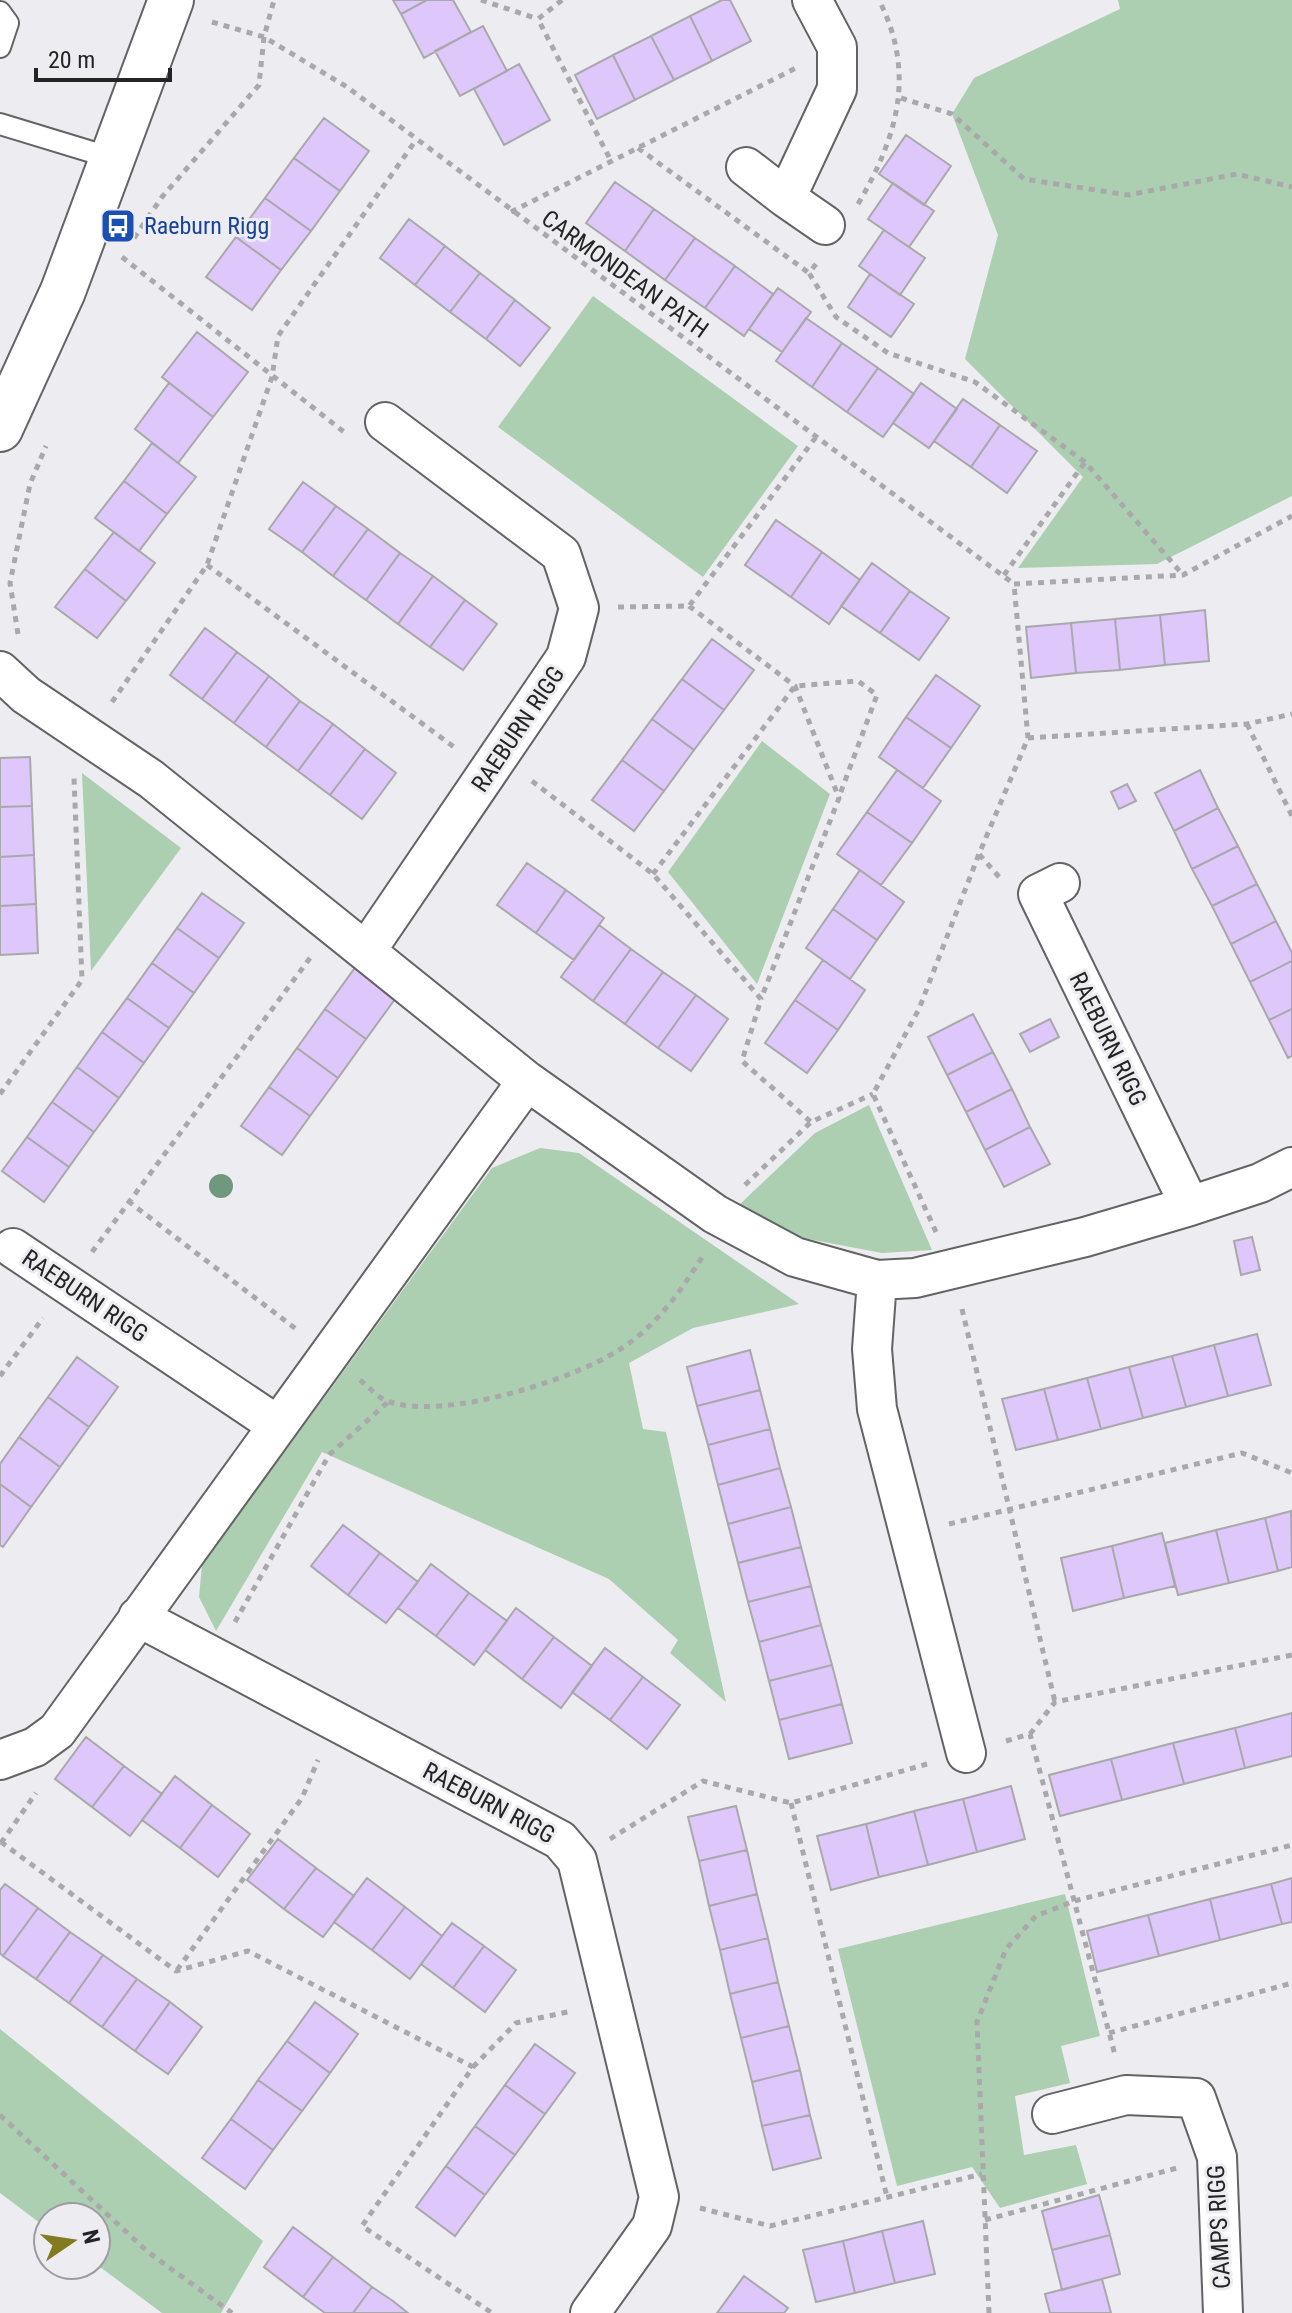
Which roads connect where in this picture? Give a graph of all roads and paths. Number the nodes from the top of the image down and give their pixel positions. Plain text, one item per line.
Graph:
1 (274, 0) edge
2 (481, 0) edge
3 (562, 0) edge
4 (812, 0) edge
5 (879, 0) edge
6 (186, 9) edge
7 (0, 12) edge
8 (538, 19) junction
9 (264, 37) junction
10 (0, 47) edge
11 (837, 47) junction
12 (901, 98) junction
13 (0, 124) edge
14 (416, 140) junction
15 (638, 148) junction
16 (115, 159) junction
17 (611, 161) junction
18 (746, 167) dead end
19 (1292, 187) edge
20 (786, 198) junction
21 (511, 212) junction
22 (833, 232) junction
23 (122, 256) junction
24 (116, 270) dead end
25 (809, 273) junction
26 (272, 377) junction
27 (385, 422) joint
28 (1, 425) edge
29 (816, 437) junction
30 (47, 441) dead end
31 (1085, 462) junction
32 (1292, 516) edge
33 (207, 565) junction
34 (1004, 575) junction
35 (1183, 575) junction
36 (1014, 584) junction
37 (689, 606) junction
38 (579, 608) junction
39 (11, 674) edge
40 (795, 686) junction
41 (1292, 714) edge
42 (1247, 724) junction
43 (86, 737) junction
44 (1028, 738) junction
45 (494, 764) junction
46 (839, 798) junction
47 (1292, 816) edge
48 (653, 874) junction
49 (1049, 889) joint
50 (335, 925) junction
51 (366, 951) junction
52 (761, 999) junction
53 (527, 1081) junction
54 (0, 1094) edge
55 (873, 1094) dead end
56 (811, 1122) junction
57 (1292, 1167) edge
58 (128, 1201) junction
59 (1190, 1206) junction
60 (720, 1217) junction
61 (13, 1248) dead end
62 (877, 1280) junction
63 (68, 1285) junction
64 (328, 1354) junction
65 (0, 1376) edge
66 (388, 1402) junction
67 (277, 1425) junction
68 (1292, 1473) edge
69 (909, 1533) junction
70 (138, 1617) junction
71 (1292, 1655) edge
72 (215, 1658) junction
73 (334, 1721) junction
74 (1030, 1734) junction
75 (966, 1753) junction
76 (0, 1760) edge
77 (791, 1803) junction
78 (1, 1842) edge
79 (1292, 1845) edge
80 (577, 1860) junction
81 (1074, 1901) junction
82 (176, 1971) junction
83 (1292, 1983) edge
84 (613, 2003) junction
85 (1109, 2033) junction
86 (473, 2067) junction
87 (1126, 2095) junction
88 (1052, 2114) dead end
89 (0, 2115) edge
90 (1217, 2157) junction
91 (982, 2174) junction
92 (659, 2197) junction
93 (887, 2197) junction
94 (985, 2220) junction
95 (232, 2313) edge
96 (492, 2313) edge
97 (590, 2313) edge
98 (989, 2313) edge
99 (1223, 2313) edge

1 - 9 path
2 - 8 path
3 - 8 path
4 - 11 street
5 - 12 path
6 - 9 path, CARMONDEAN PATH
6 - 16 street
7 - 10 lane
8 - 17 path
9 - 14 path, CARMONDEAN PATH
9 - 23 path
11 - 15 path
11 - 20 street
12 - 19 path
12 - 22 path
13 - 16 lane
14 - 21 path, CARMONDEAN PATH
14 - 26 path
15 - 17 path
15 - 25 path
16 - 28 street
17 - 21 path
18 - 20 street
20 - 22 street
21 - 29 path, CARMONDEAN PATH
22 - 25 path
23 - 24 path
23 - 26 path
25 - 31 path
26 - 27 path
26 - 33 path
27 - 38 street
29 - 34 path, CARMONDEAN PATH
29 - 37 path
30 - 39 path
31 - 34 path
31 - 35 path
32 - 35 path
33 - 43 path
33 - 45 path
34 - 36 path, CARMONDEAN PATH
35 - 36 path
36 - 44 path
37 - 38 path
37 - 40 path
38 - 45 street, RAEBURN RIGG
39 - 43 street
40 - 46 path
40 - 46 path
40 - 48 path
41 - 42 path
42 - 44 path
42 - 47 path
43 - 50 street
43 - 54 path
44 - 49 path
45 - 48 path
45 - 51 street, RAEBURN RIGG
46 - 52 path
48 - 52 path
49 - 59 street, RAEBURN RIGG
50 - 51 street
50 - 58 path
51 - 53 street
52 - 56 path
53 - 60 street
53 - 64 street
55 - 56 path
56 - 60 path
57 - 59 street
58 - 63 path
58 - 64 path
59 - 62 street
60 - 62 street
60 - 66 path
61 - 63 street, RAEBURN RIGG
62 - 69 street
63 - 65 path
63 - 67 street, RAEBURN RIGG
64 - 66 path
64 - 67 street
66 - 72 path
67 - 70 street
68 - 69 path
69 - 75 street
70 - 72 street, RAEBURN RIGG
70 - 76 street
71 - 74 path
72 - 73 street, RAEBURN RIGG
73 - 80 street, RAEBURN RIGG
73 - 82 path
74 - 75 path
74 - 81 path
75 - 77 path
77 - 80 path
77 - 93 path
78 - 82 path
79 - 81 path
80 - 84 street, RAEBURN RIGG
81 - 85 path
81 - 91 path
82 - 86 path
83 - 85 path
84 - 86 path
84 - 92 street, RAEBURN RIGG
85 - 87 path
86 - 96 path
87 - 88 street, CAMPS RIGG
87 - 90 street, CAMPS RIGG
89 - 95 path
90 - 94 path
90 - 99 street, CAMPS RIGG
91 - 93 path
91 - 94 path
92 - 93 path
92 - 97 street
94 - 98 path

